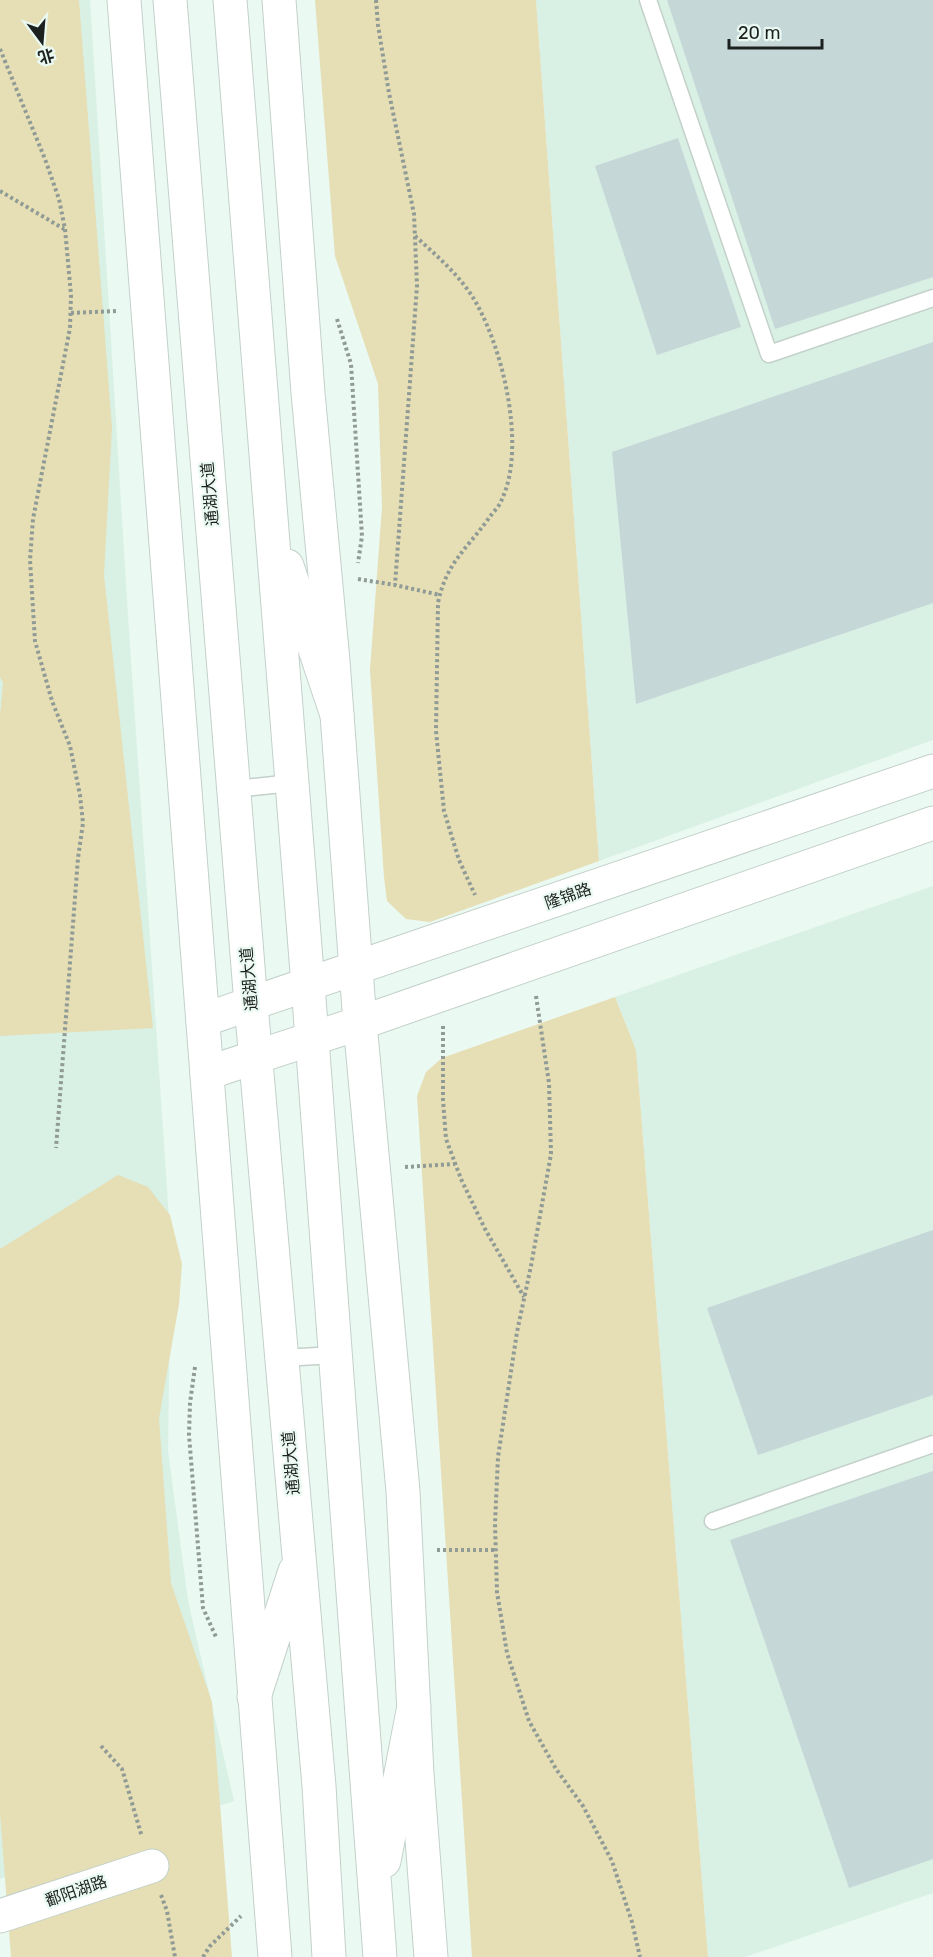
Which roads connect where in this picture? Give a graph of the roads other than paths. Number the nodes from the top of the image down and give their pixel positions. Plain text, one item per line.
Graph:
1 (124, 0) edge
2 (170, 0) edge
3 (230, 0) edge
4 (279, 0) edge
5 (648, 0) edge
6 (933, 298) edge
7 (271, 519) junction
8 (337, 715) junction
9 (933, 771) edge
10 (292, 783) junction
11 (234, 789) junction
12 (933, 823) edge
13 (356, 968) junction
14 (308, 985) junction
15 (251, 1004) junction
16 (203, 1020) junction
17 (360, 1023) junction
18 (311, 1039) junction
19 (256, 1058) junction
20 (207, 1073) junction
21 (335, 1355) junction
22 (282, 1358) junction
23 (933, 1444) edge
24 (713, 1521) dead end
25 (299, 1558) junction
26 (254, 1697) junction
27 (414, 1706) junction
28 (0, 1893) edge
29 (376, 1904) junction
30 (0, 1916) edge
31 (275, 1957) edge
32 (329, 1957) edge
33 (380, 1957) edge
34 (431, 1957) edge

1 - 16 main road
2 - 11 main road, 通湖大道
3 - 7 main road
4 - 8 main road
5 - 6 lane
7 - 8 main road
7 - 10 main road
8 - 13 main road
9 - 13 main road, 隆锦路
10 - 11 lane
10 - 14 main road
11 - 15 main road, 通湖大道
12 - 17 main road
13 - 14 main road, 隆锦路
13 - 17 main road
14 - 15 main road, 隆锦路
14 - 18 main road
15 - 16 main road, 隆锦路
15 - 19 main road, 通湖大道
16 - 20 main road
17 - 18 main road
17 - 27 main road
18 - 19 main road
18 - 21 main road
19 - 20 main road
19 - 22 main road, 通湖大道
20 - 26 main road
21 - 22 lane
21 - 29 main road
22 - 25 main road, 通湖大道
23 - 24 lane
25 - 26 main road
25 - 32 main road, 通湖大道
26 - 31 main road
27 - 29 main road
27 - 34 main road
28 - 30 main road, 鄱阳湖路
29 - 33 main road

